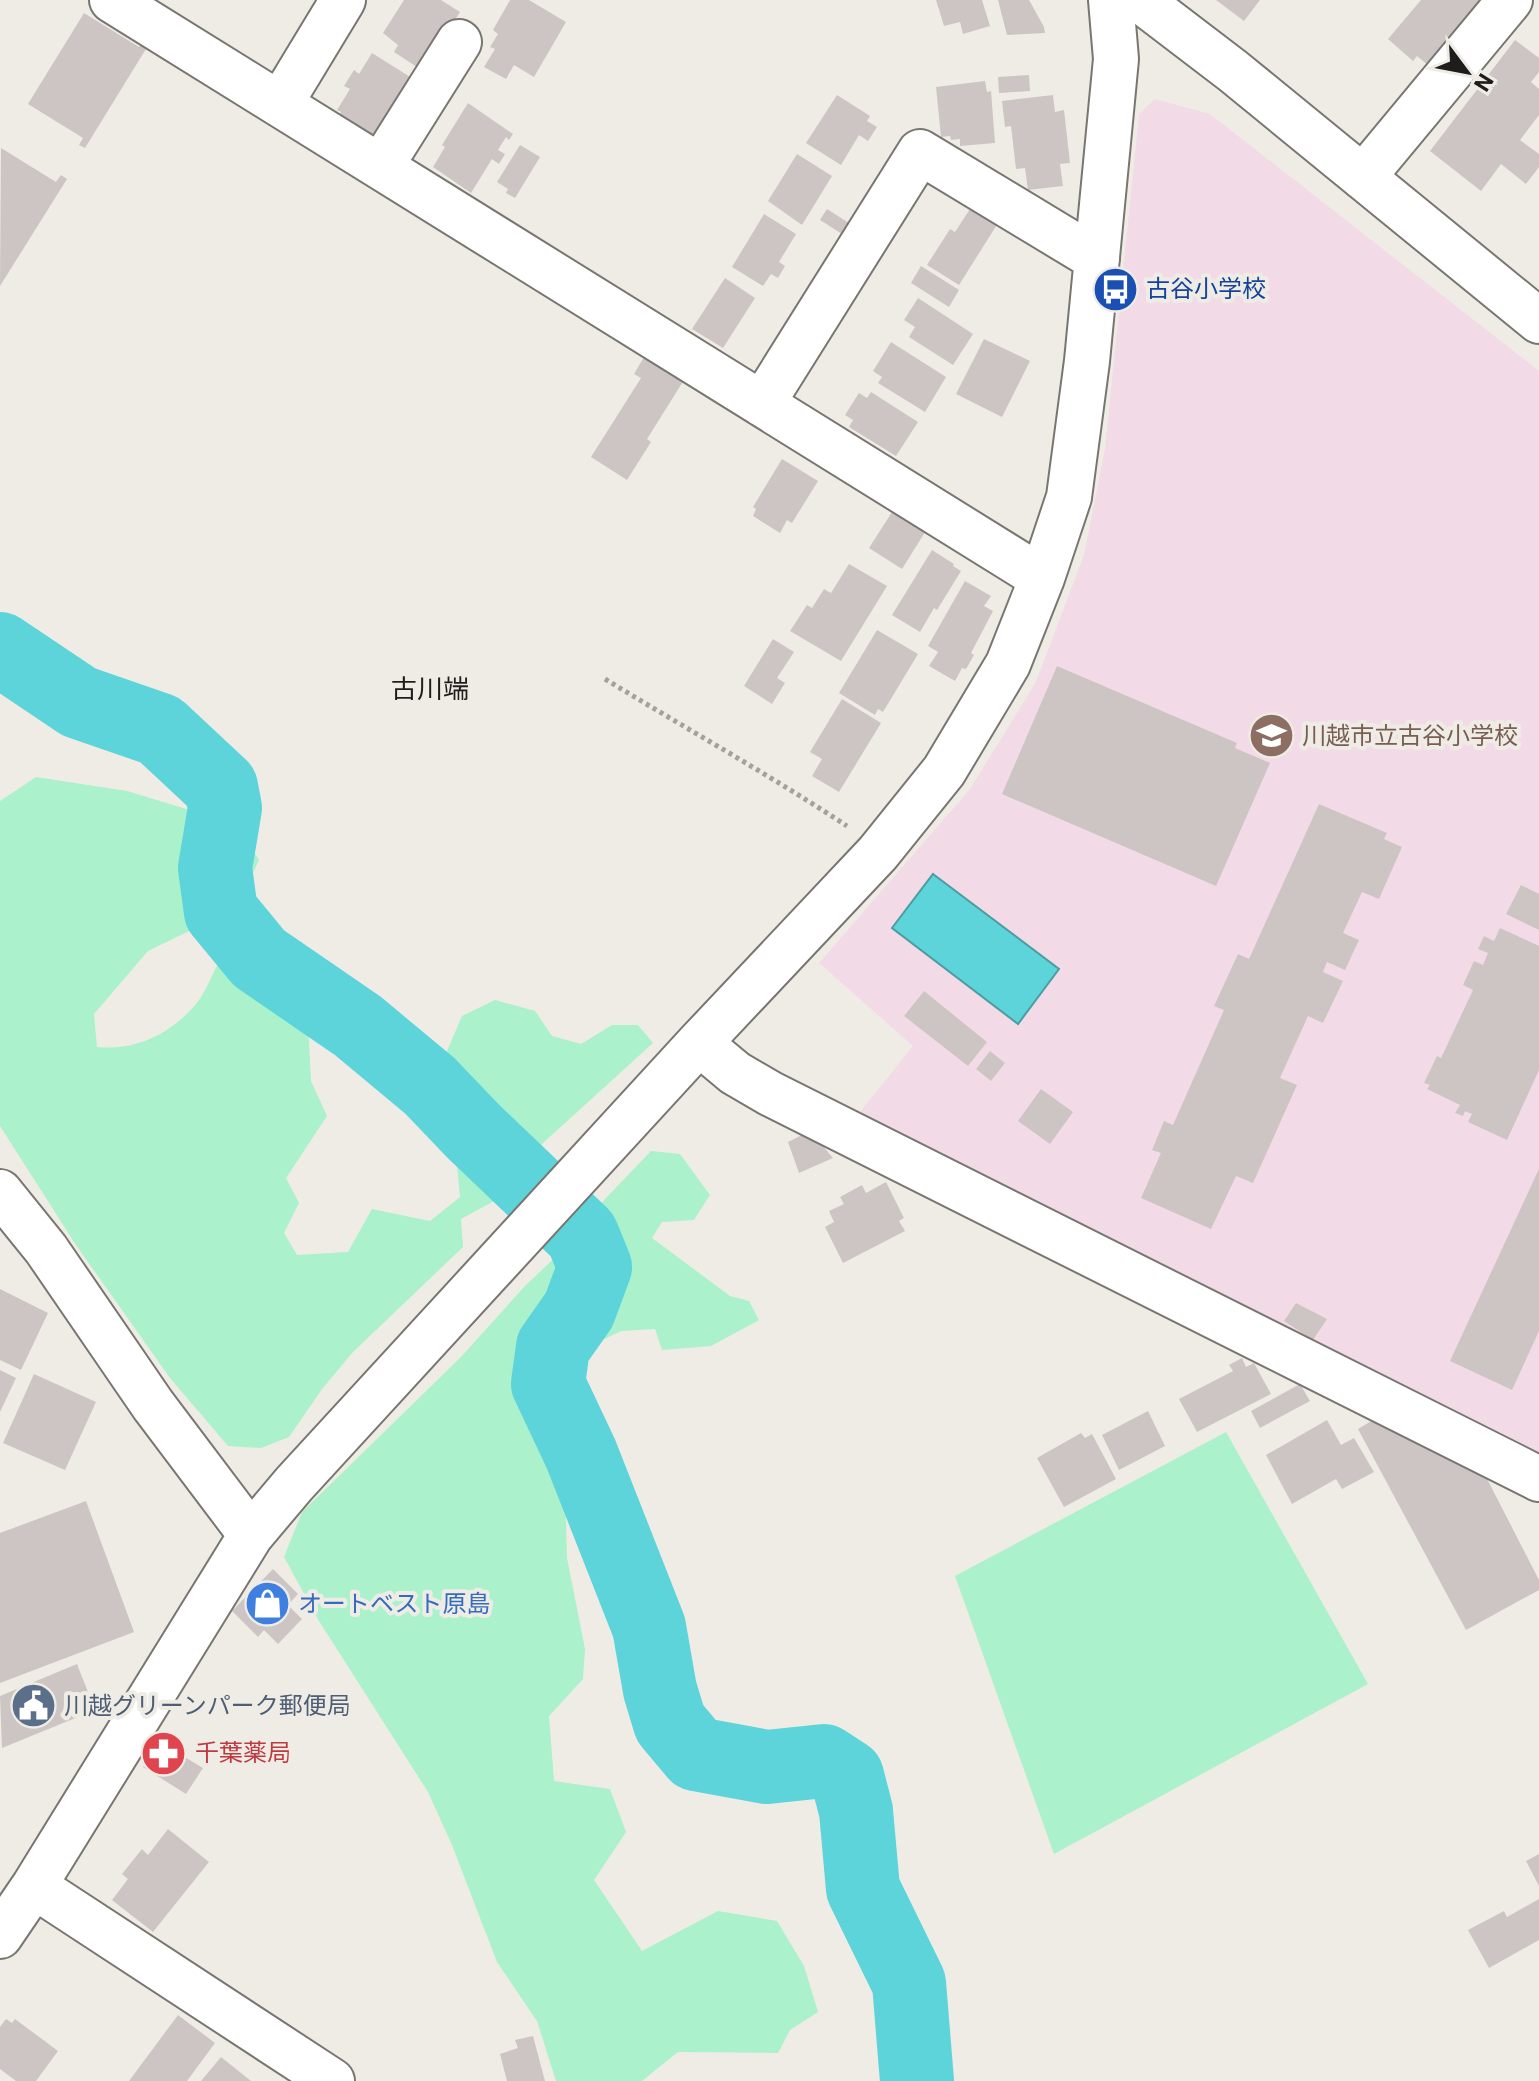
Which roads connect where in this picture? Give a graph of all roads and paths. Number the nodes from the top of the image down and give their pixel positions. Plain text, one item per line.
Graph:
1 (112, 0) edge
2 (343, 0) edge
3 (1111, 0) edge
4 (1140, 0) edge
5 (1510, 0) edge
6 (459, 42) dead end
7 (280, 104) junction
8 (381, 166) junction
9 (1363, 177) junction
10 (1097, 259) junction
11 (1539, 321) edge
12 (762, 404) junction
13 (1042, 578) junction
14 (605, 679) dead end
15 (878, 853) junction
16 (699, 1043) junction
17 (0, 1192) edge
18 (1539, 1479) edge
19 (251, 1535) junction
20 (34, 1886) junction
21 (0, 1936) edge
22 (332, 2081) edge

1 - 7 street
2 - 7 street
3 - 10 street
4 - 9 street
5 - 9 street
6 - 8 street
7 - 8 street
8 - 12 street
9 - 11 street
10 - 12 street
10 - 13 street
12 - 13 street
13 - 15 street
14 - 15 path
15 - 16 street
16 - 18 street
16 - 19 street
17 - 19 street
19 - 20 street
20 - 21 street
20 - 22 street

